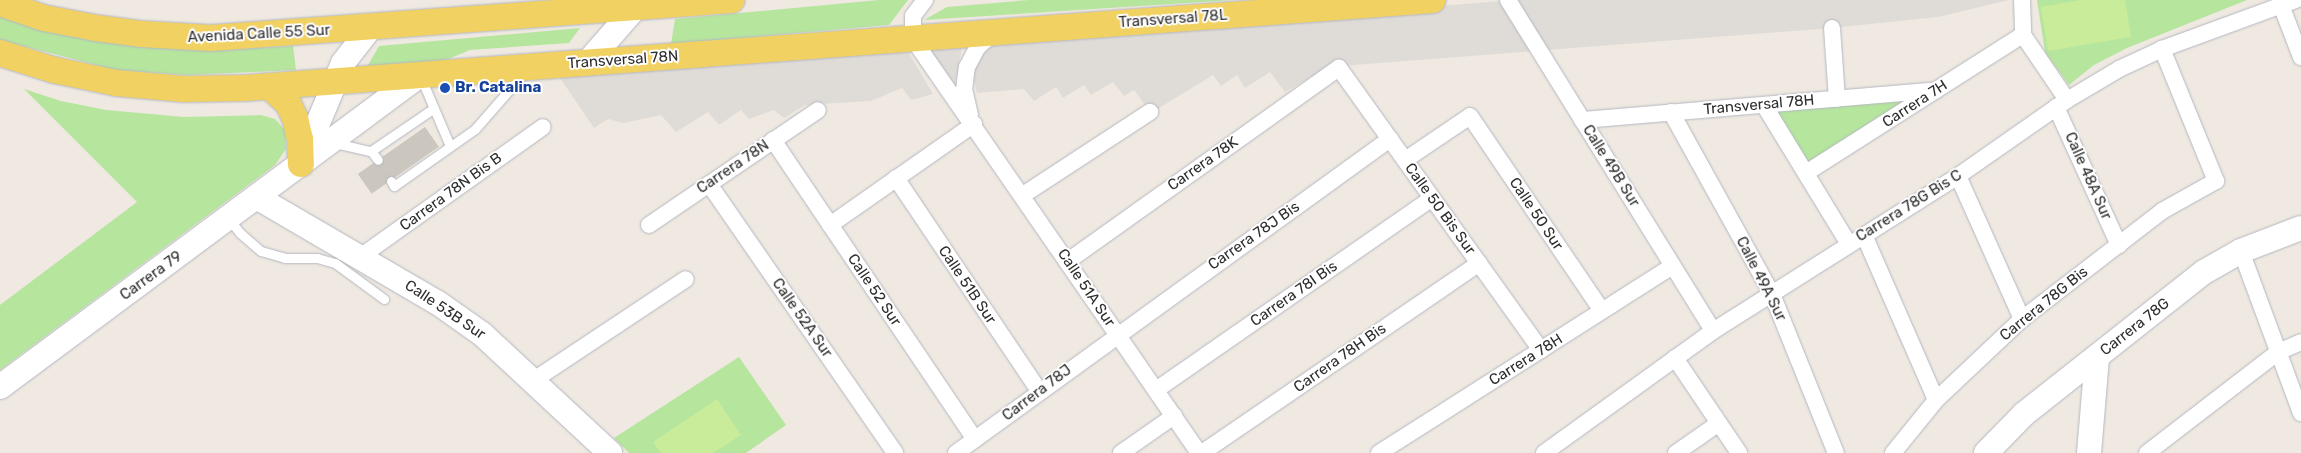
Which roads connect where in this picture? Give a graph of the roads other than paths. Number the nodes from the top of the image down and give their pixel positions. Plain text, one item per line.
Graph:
1 (577, 0) edge
2 (732, 0) edge
3 (925, 0) edge
4 (1433, 0) edge
5 (1508, 0) edge
6 (2022, 0) edge
7 (0, 3) edge
8 (2288, 3) edge
9 (623, 4) edge
10 (549, 7) edge
11 (371, 27) junction
12 (1832, 28) dead end
13 (993, 33) junction
14 (2023, 35) junction
15 (913, 39) junction
16 (2162, 49) junction
17 (0, 53) edge
18 (2301, 57) edge
19 (587, 63) junction
20 (529, 67) junction
21 (1339, 68) joint
22 (420, 75) junction
23 (334, 82) junction
24 (270, 87) junction
25 (1936, 90) junction
26 (1837, 99) junction
27 (2062, 103) junction
28 (1764, 105) junction
29 (434, 108) junction
30 (818, 110) dead end
31 (1150, 112) dead end
32 (1671, 112) junction
33 (1582, 120) junction
34 (974, 124) junction
35 (543, 127) dead end
36 (1390, 139) junction
37 (773, 140) junction
38 (330, 142) junction
39 (450, 146) junction
40 (372, 151) junction
41 (378, 160) dead end
42 (1405, 160) junction
43 (301, 164) junction
44 (1806, 173) junction
45 (1958, 176) junction
46 (896, 178) junction
47 (390, 181) dead end
48 (709, 184) junction
49 (1022, 195) junction
50 (258, 198) junction
51 (1432, 198) junction
52 (228, 219) junction
53 (649, 225) dead end
54 (830, 225) junction
55 (2301, 228) edge
56 (1864, 235) junction
57 (1849, 244) junction
58 (2119, 246) junction
59 (2241, 251) junction
60 (360, 257) junction
61 (1068, 261) junction
62 (1478, 263) junction
63 (1673, 266) junction
64 (686, 278) dead end
65 (1772, 294) junction
66 (384, 299) dead end
67 (1602, 311) junction
68 (2022, 319) junction
69 (1713, 331) junction
70 (1117, 333) junction
71 (2301, 342) edge
72 (1541, 350) junction
73 (2278, 352) junction
74 (2097, 357) junction
75 (1675, 358) junction
76 (534, 380) junction
77 (0, 387) edge
78 (1156, 390) junction
79 (1039, 391) junction
80 (1936, 400) junction
81 (2301, 413) edge
82 (1174, 416) junction
83 (1719, 423) junction
84 (975, 439) junction
85 (1404, 446) edge
86 (610, 453) edge
87 (895, 453) edge
88 (956, 453) edge
89 (1121, 453) edge
90 (1201, 453) edge
91 (1379, 453) edge
92 (1544, 453) edge
93 (1676, 453) edge
94 (1739, 453) edge
95 (1836, 453) edge
96 (1893, 453) edge
97 (1986, 453) edge
98 (2089, 453) edge
99 (2147, 453) edge

1 - 10 street
2 - 9 main road
3 - 15 street
4 - 13 main road, Transversal 78L
5 - 33 street, Calle 49B Sur
6 - 14 street
7 - 11 main road, Avenida Calle 55 Sur
8 - 16 street, Carrera 78G Bis C
8 - 18 street
9 - 10 main road
9 - 19 street
10 - 11 main road
11 - 23 street, Carrera 79
12 - 26 street
13 - 15 main road, Transversal 78L
13 - 34 street, Calle 51A Sur
14 - 25 street, Carrera 7H
14 - 27 street, Calle 48A Sur
15 - 19 main road, Transversal 78N
15 - 34 street, Calle 51A Sur
16 - 27 street, Carrera 78G Bis C
16 - 58 street, Carrera 78G Bis
17 - 24 main road
19 - 20 main road, Transversal 78N
20 - 22 main road, Transversal 78N
20 - 39 lane
21 - 36 street, Calle 50 Bis Sur
21 - 61 street, Carrera 78K
22 - 23 main road, Transversal 78N
22 - 29 lane
22 - 38 street, Carrera 79
23 - 24 main road
23 - 43 street, Carrera 79
24 - 43 main road
25 - 26 street, Transversal 78H
25 - 44 street, Carrera 7H
26 - 28 street, Transversal 78H
27 - 45 street, Carrera 78G Bis C
27 - 58 street, Calle 48A Sur
28 - 32 street, Transversal 78H
28 - 44 street
29 - 39 lane
29 - 40 lane
30 - 37 street, Carrera 78N
31 - 49 street
32 - 33 street, Transversal 78H
32 - 65 street, Calle 49A Sur
33 - 63 street, Calle 49B Sur
34 - 46 street
34 - 49 street, Calle 51A Sur
35 - 60 street, Carrera 78N Bis B
36 - 42 street, Calle 50 Bis Sur
36 - 70 street, Carrera 78J Bis
37 - 48 street, Carrera 78N
37 - 54 street, Calle 52 Sur
38 - 40 lane
38 - 43 street, Carrera 79
39 - 47 lane
40 - 41 lane
42 - 51 street, Calle 50 Bis Sur
42 - 67 street, Calle 50 Sur
43 - 50 street, Carrera 79
44 - 57 street
45 - 56 street, Carrera 78G Bis C
45 - 68 street
46 - 54 street
46 - 79 street, Calle 51B Sur
48 - 53 street, Carrera 78N
48 - 87 street, Calle 52A Sur
49 - 61 street, Calle 51A Sur
50 - 52 street, Carrera 79
50 - 60 street, Calle 53B Sur
51 - 62 street, Calle 50 Bis Sur
51 - 78 street, Carrera 78I Bis
52 - 66 lane
52 - 77 street, Carrera 79
54 - 84 street, Calle 52 Sur
55 - 59 street, Carrera 78G
56 - 57 street, Carrera 78G Bis C
56 - 80 street
57 - 65 street, Carrera 78G Bis C
58 - 68 street, Carrera 78G Bis
59 - 73 street
59 - 74 street, Carrera 78G
60 - 76 street, Calle 53B Sur
61 - 70 street, Calle 51A Sur
62 - 72 street, Calle 50 Bis Sur
62 - 90 street, Carrera 78H Bis
63 - 67 street, Carrera 78H
63 - 69 street, Calle 49B Sur
64 - 76 street
65 - 69 street, Carrera 78G Bis C
65 - 95 street, Calle 49A Sur
67 - 72 street, Carrera 78H
68 - 80 street, Carrera 78G Bis
69 - 75 street, Carrera 78G Bis C
70 - 78 street, Calle 51A Sur
70 - 79 street, Carrera 78J
71 - 73 street
72 - 85 street, Carrera 78H
73 - 81 street
73 - 99 street
74 - 97 street, Carrera 78G
74 - 98 street
75 - 83 street
75 - 92 street, Carrera 78G Bis C
76 - 86 street, Calle 53B Sur
78 - 82 street, Calle 51A Sur
79 - 84 street, Carrera 78J
80 - 96 street, Carrera 78G Bis
82 - 89 street
82 - 90 street, Calle 51A Sur
83 - 93 street
83 - 94 street
84 - 88 street, Carrera 78J
85 - 91 street, Carrera 78H

